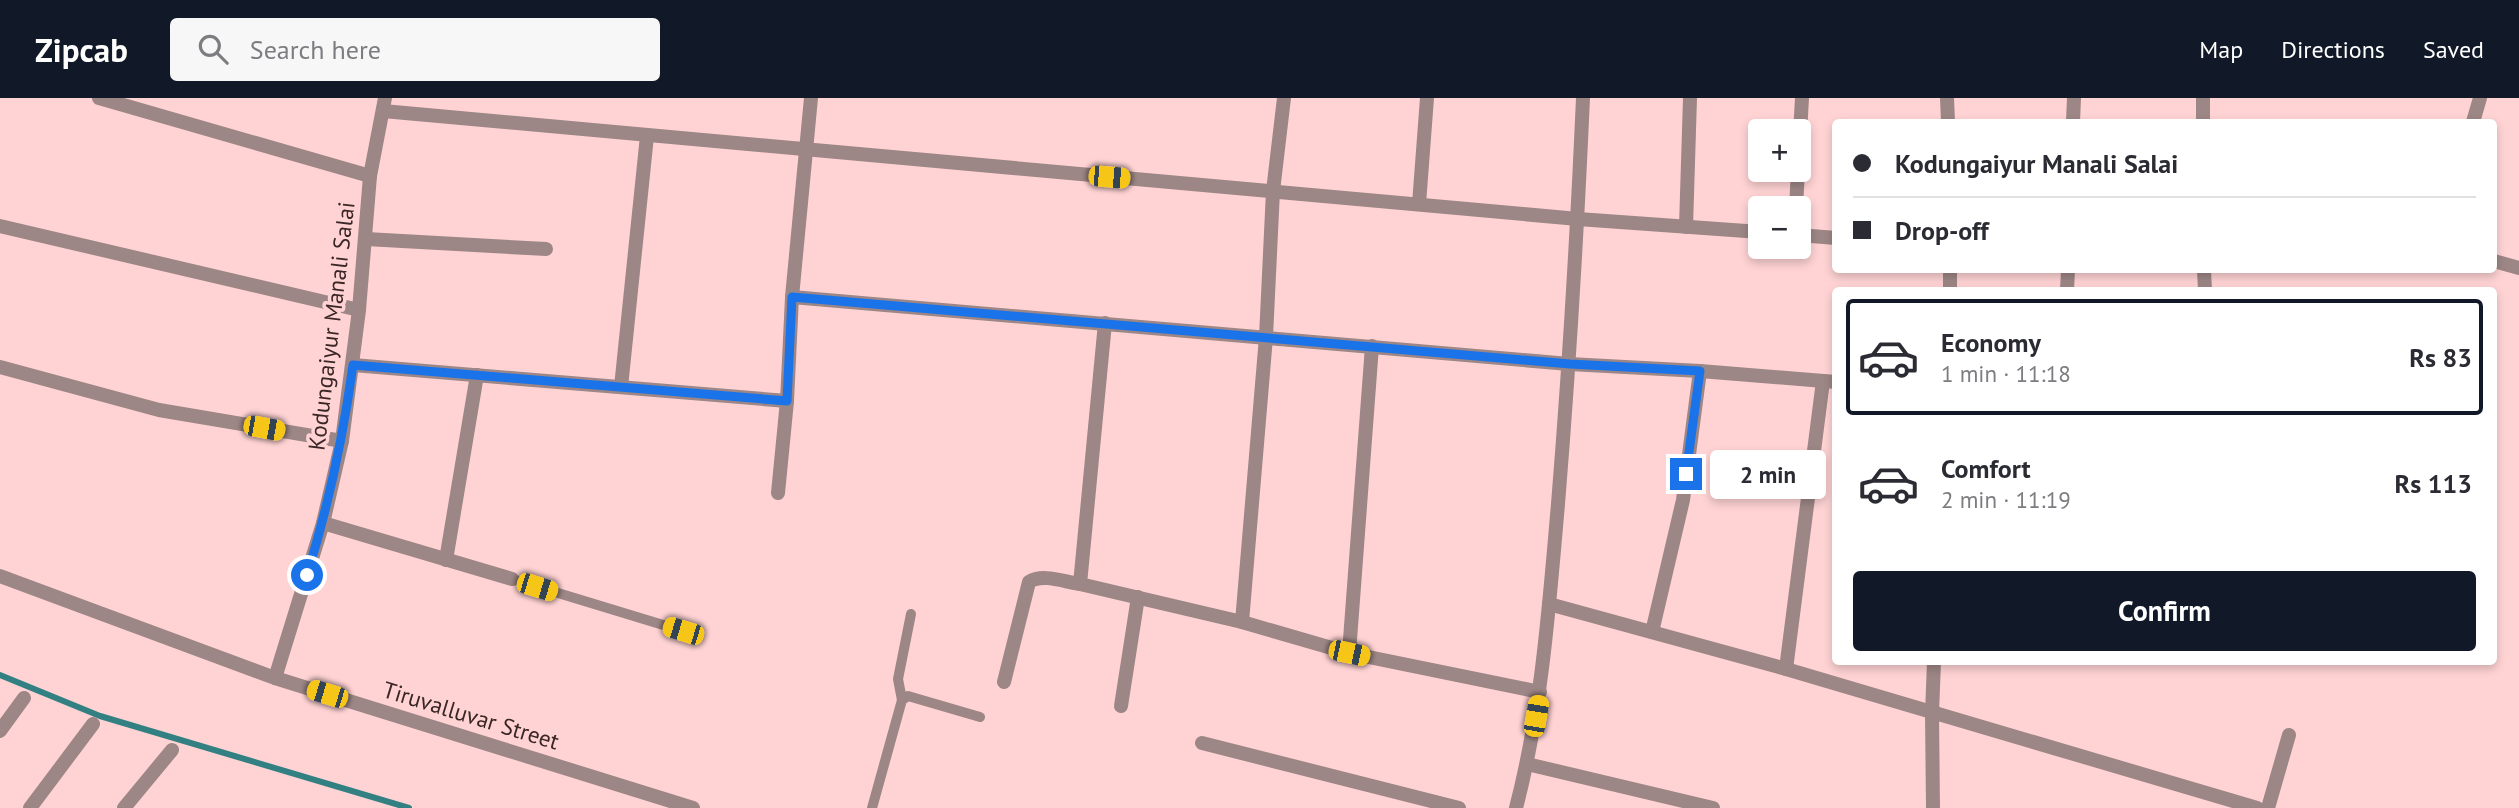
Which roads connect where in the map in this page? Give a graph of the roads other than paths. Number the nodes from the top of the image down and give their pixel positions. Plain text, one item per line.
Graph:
1 (99, 98) edge
2 (811, 98) edge
3 (1284, 98) edge
4 (1427, 98) edge
5 (1583, 98) edge
6 (1690, 98) edge
7 (1802, 98) edge
8 (1947, 98) edge
9 (2074, 98) edge
10 (2203, 98) edge
11 (2480, 98) edge
12 (384, 104) edge
13 (1801, 119) edge
14 (1948, 119) edge
15 (2073, 119) edge
16 (2203, 119) edge
17 (2474, 119) edge
18 (647, 136) junction
19 (807, 151) junction
20 (370, 176) junction
21 (1273, 191) junction
22 (1419, 204) junction
23 (1578, 219) junction
24 (0, 226) edge
25 (1686, 227) junction
26 (1748, 231) edge
27 (1811, 236) edge
28 (1832, 238) edge
29 (366, 239) junction
30 (546, 249) dead end
31 (2497, 262) edge
32 (2519, 268) edge
33 (792, 297) junction
34 (359, 310) junction
35 (1105, 323) junction
36 (1266, 337) junction
37 (1372, 346) junction
38 (1570, 364) junction
39 (353, 365) junction
40 (0, 367) edge
41 (1700, 371) junction
42 (477, 375) junction
43 (1829, 381) edge
44 (621, 387) junction
45 (787, 401) junction
46 (342, 442) junction
47 (778, 492) dead end
48 (323, 523) junction
49 (446, 560) junction
50 (0, 576) edge
51 (512, 579) joint
52 (1080, 584) junction
53 (1138, 597) junction
54 (1549, 604) junction
55 (911, 614) dead end
56 (1242, 622) junction
57 (683, 631) dead end
58 (1652, 632) junction
59 (1349, 653) junction
60 (1934, 665) edge
61 (1786, 669) junction
62 (275, 678) junction
63 (1004, 682) dead end
64 (1540, 692) junction
65 (24, 698) dead end
66 (902, 699) junction
67 (1121, 706) dead end
68 (1932, 713) junction
69 (979, 717) dead end
70 (93, 724) dead end
71 (0, 731) edge
72 (2290, 735) dead end
73 (1202, 743) dead end
74 (172, 750) dead end
75 (1528, 764) junction
76 (30, 808) edge
77 (124, 808) edge
78 (693, 808) edge
79 (872, 808) edge
80 (1459, 808) edge
81 (1517, 808) edge
82 (1713, 808) edge
83 (1933, 808) edge
84 (2257, 808) edge
85 (2268, 808) edge

1 - 20 street
2 - 19 street
3 - 21 street
4 - 22 street
5 - 23 street
6 - 25 street
7 - 13 street
8 - 14 street
9 - 15 street
10 - 16 street
11 - 17 street
12 - 18 street
12 - 20 street, Kodungaiyur Manali Salai
18 - 19 street
18 - 44 street
19 - 21 street
19 - 33 street
20 - 29 street, Kodungaiyur Manali Salai
21 - 22 street
21 - 36 street
22 - 23 street
23 - 25 street
23 - 38 street
24 - 34 street
25 - 26 street
27 - 28 street
29 - 30 street
29 - 34 street, Kodungaiyur Manali Salai
31 - 32 street
33 - 35 street
33 - 45 street
34 - 39 street, Kodungaiyur Manali Salai
35 - 36 street
35 - 52 street
36 - 37 street
36 - 56 street
37 - 38 street
37 - 59 street
38 - 41 street
38 - 54 street
39 - 42 street
39 - 46 street, Kodungaiyur Manali Salai
40 - 46 street
41 - 43 street
41 - 58 street
42 - 44 street
42 - 49 street
43 - 61 street
44 - 45 street
45 - 47 street
46 - 48 street, Kodungaiyur Manali Salai
48 - 49 street
48 - 62 street, Kodungaiyur Manali Salai
49 - 51 street
50 - 62 street, Tiruvalluvar Street
51 - 57 lane
52 - 53 street
52 - 63 street
53 - 56 street
53 - 67 street
54 - 58 street
54 - 64 street
55 - 66 lane
56 - 59 street
58 - 61 street
59 - 64 street
60 - 68 street
61 - 68 street
62 - 78 street, Tiruvalluvar Street
64 - 75 street
65 - 71 street
66 - 69 lane
66 - 79 lane
68 - 83 street
68 - 84 street
70 - 76 street
72 - 85 street
73 - 80 street
74 - 77 street
75 - 81 street
75 - 82 street

